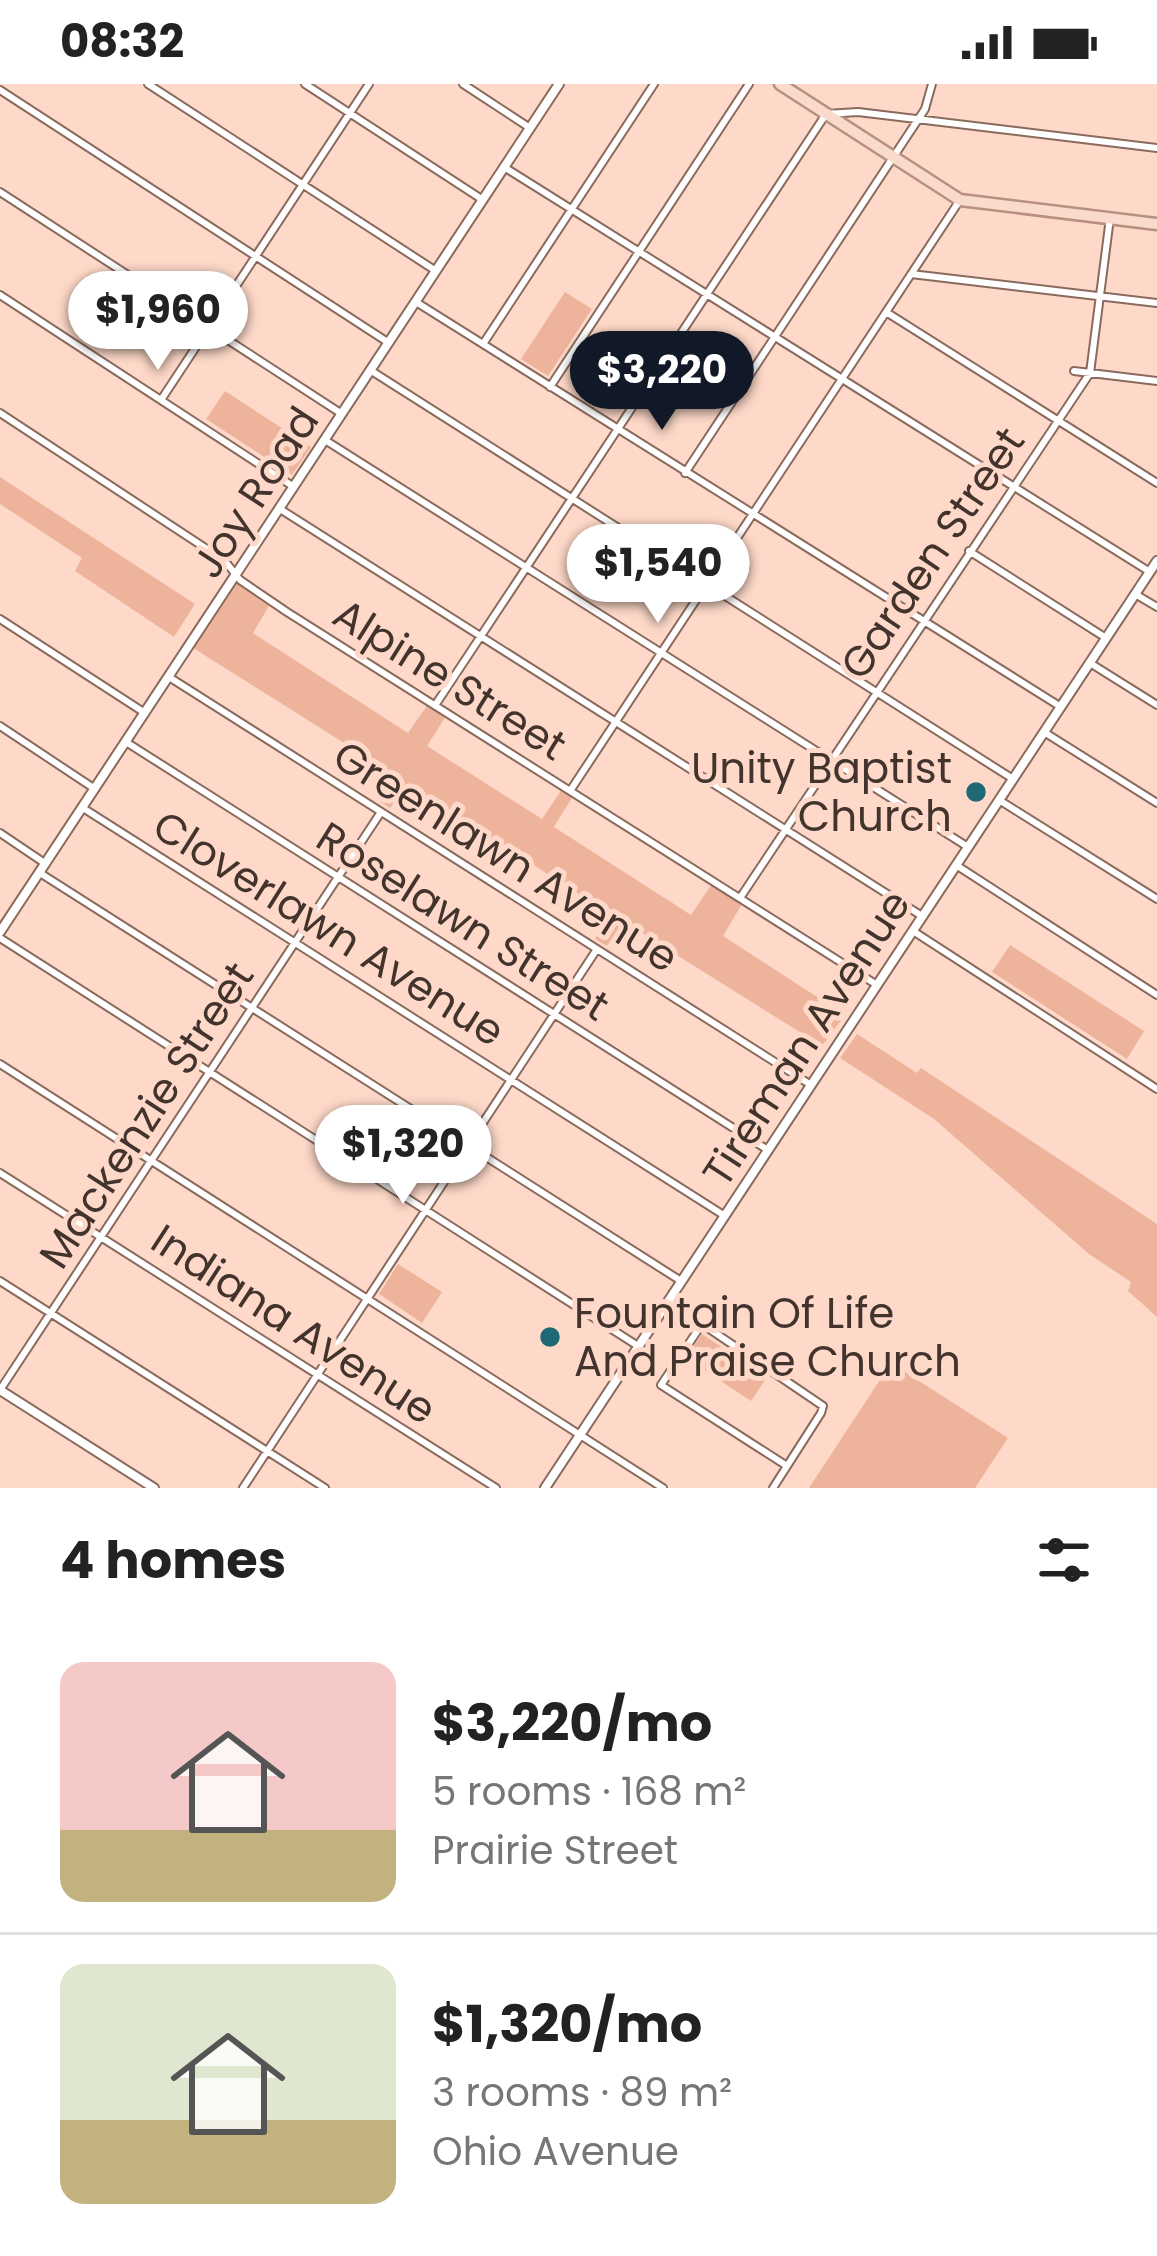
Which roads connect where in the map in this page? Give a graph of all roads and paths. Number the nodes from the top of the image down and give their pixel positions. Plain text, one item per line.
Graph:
1 (148, 84) edge
2 (305, 84) edge
3 (369, 84) edge
4 (463, 84) edge
5 (559, 84) edge
6 (654, 84) edge
7 (749, 84) edge
8 (780, 84) edge
9 (932, 84) edge
10 (0, 90) edge
11 (350, 113) junction
12 (826, 114) junction
13 (917, 119) junction
14 (530, 128) junction
15 (1157, 148) edge
16 (892, 157) junction
17 (504, 167) junction
18 (303, 184) junction
19 (0, 192) edge
20 (483, 200) junction
21 (960, 200) junction
22 (571, 210) junction
23 (1110, 218) junction
24 (1157, 224) edge
25 (639, 253) junction
26 (256, 256) junction
27 (436, 271) junction
28 (911, 274) junction
29 (0, 295) edge
30 (706, 296) junction
31 (1101, 297) junction
32 (416, 302) junction
33 (1157, 303) edge
34 (886, 311) junction
35 (208, 328) junction
36 (773, 338) junction
37 (389, 343) junction
38 (483, 344) junction
39 (370, 370) junction
40 (1074, 371) dead end
41 (1090, 373) junction
42 (842, 379) junction
43 (1157, 381) edge
44 (550, 387) junction
45 (161, 400) junction
46 (0, 413) edge
47 (342, 414) junction
48 (1057, 420) junction
49 (618, 430) junction
50 (325, 440) junction
51 (685, 472) junction
52 (1157, 483) edge
53 (1012, 485) junction
54 (294, 487) junction
55 (572, 499) junction
56 (280, 509) junction
57 (753, 513) junction
58 (969, 550) junction
59 (1157, 561) edge
60 (526, 568) junction
61 (1150, 572) junction
62 (237, 574) junction
63 (706, 584) junction
64 (1136, 594) junction
65 (1157, 607) edge
66 (0, 619) edge
67 (923, 620) junction
68 (481, 637) junction
69 (1106, 638) junction
70 (661, 653) junction
71 (1090, 663) junction
72 (169, 677) junction
73 (876, 692) junction
74 (436, 705) junction
75 (1157, 705) edge
76 (1061, 707) junction
77 (145, 713) junction
78 (616, 722) junction
79 (0, 726) edge
80 (1044, 732) junction
81 (126, 742) junction
82 (830, 760) junction
83 (1013, 778) junction
84 (95, 789) junction
85 (570, 790) junction
86 (999, 800) junction
87 (1157, 803) edge
88 (83, 808) junction
89 (381, 812) junction
90 (785, 829) junction
91 (0, 833) edge
92 (968, 847) junction
93 (956, 866) junction
94 (43, 868) junction
95 (338, 877) junction
96 (740, 898) junction
97 (1157, 899) edge
98 (922, 916) junction
99 (913, 931) junction
100 (0, 935) edge
101 (295, 942) junction
102 (598, 949) junction
103 (877, 985) junction
104 (1157, 995) edge
105 (252, 1008) junction
106 (554, 1015) junction
107 (0, 1064) edge
108 (210, 1072) junction
109 (511, 1080) junction
110 (811, 1085) junction
111 (1157, 1089) edge
112 (468, 1146) junction
113 (768, 1150) junction
114 (152, 1160) junction
115 (0, 1172) edge
116 (426, 1210) junction
117 (724, 1216) junction
118 (102, 1237) junction
119 (0, 1281) edge
120 (681, 1281) junction
121 (368, 1298) junction
122 (51, 1313) junction
123 (638, 1346) junction
124 (317, 1375) junction
125 (0, 1390) edge
126 (580, 1434) junction
127 (267, 1451) junction
128 (787, 1466) junction
129 (154, 1488) edge
130 (243, 1488) edge
131 (325, 1488) edge
132 (496, 1488) edge
133 (545, 1488) edge
134 (663, 1488) edge
135 (773, 1488) edge

1 - 18 street
2 - 11 street
3 - 11 street
4 - 14 street
5 - 14 street, Joy Road
6 - 22 street
7 - 25 street
8 - 12 main road
9 - 13 street
10 - 26 street
11 - 18 street
11 - 20 street
12 - 13 street
12 - 16 main road
12 - 30 street
13 - 15 street
13 - 16 street
14 - 17 street, Joy Road
16 - 21 main road
16 - 36 street
17 - 20 street, Joy Road
17 - 22 street
18 - 26 street
18 - 27 street
19 - 35 street
20 - 27 street, Joy Road
21 - 23 main road
21 - 28 street
22 - 25 street
22 - 38 street
23 - 24 main road
23 - 31 street, Garden Street
25 - 30 street
25 - 44 street
26 - 35 street
26 - 37 street
27 - 32 street, Joy Road
28 - 31 street
28 - 34 street
29 - 45 street
30 - 36 street
30 - 49 street
31 - 33 street
31 - 41 street, Garden Street
32 - 37 street, Joy Road
32 - 38 street
34 - 42 street
34 - 48 street
35 - 45 street
35 - 47 street
36 - 42 street
36 - 51 street
37 - 39 street, Joy Road
38 - 44 street
39 - 47 street, Joy Road
39 - 55 street
40 - 41 street
41 - 43 street
41 - 48 street, Garden Street
42 - 53 street
42 - 57 street
44 - 49 street
45 - 54 street
46 - 62 street, Alpine Street
47 - 50 street, Joy Road
48 - 52 street
48 - 53 street, Garden Street
49 - 51 street
49 - 55 street
50 - 54 street, Joy Road
50 - 60 street
51 - 57 street
53 - 58 street, Garden Street
53 - 61 street
54 - 56 street, Joy Road
55 - 60 street
55 - 63 street
56 - 62 street, Joy Road
56 - 68 street
57 - 63 street
57 - 67 street
58 - 67 street, Garden Street
58 - 69 street
59 - 61 street, Tireman Avenue
60 - 68 street
60 - 70 street
61 - 64 street, Tireman Avenue
62 - 72 street, Joy Road
62 - 74 street, Alpine Street
63 - 70 street
63 - 73 street
64 - 65 street
64 - 69 street, Tireman Avenue
66 - 77 street
67 - 73 street, Garden Street
67 - 76 street
68 - 74 street
68 - 78 street
69 - 71 street, Tireman Avenue
70 - 78 street
70 - 82 street
71 - 75 street
71 - 76 street, Tireman Avenue
72 - 77 street, Joy Road
72 - 89 street, Greenlawn Avenue
73 - 82 street, Garden Street
73 - 83 street
74 - 85 street, Alpine Street
76 - 80 street, Tireman Avenue
77 - 81 street, Joy Road
78 - 85 street
78 - 90 street
79 - 84 street
80 - 83 street, Tireman Avenue
80 - 87 street
81 - 84 street, Joy Road
81 - 95 street, Roselawn Street
82 - 90 street, Garden Street
82 - 92 street
83 - 86 street, Tireman Avenue
84 - 88 street, Joy Road
85 - 96 street, Alpine Street
86 - 92 street, Tireman Avenue
86 - 97 street
88 - 94 street, Joy Road
88 - 101 street, Cloverlawn Avenue
89 - 95 street, Mackenzie Street
89 - 102 street, Greenlawn Avenue
90 - 96 street, Garden Street
90 - 98 street
91 - 94 street
92 - 93 street, Tireman Avenue
93 - 98 street, Tireman Avenue
93 - 104 street
94 - 100 street, Joy Road
94 - 105 street
95 - 101 street, Mackenzie Street
95 - 106 street, Roselawn Street
96 - 103 street, Alpine Street
98 - 99 street, Tireman Avenue
99 - 103 street, Tireman Avenue
99 - 111 street
100 - 108 street
101 - 105 street, Mackenzie Street
101 - 109 street, Cloverlawn Avenue
102 - 106 street
102 - 110 street, Greenlawn Avenue
103 - 110 street, Tireman Avenue
105 - 108 street, Mackenzie Street
105 - 112 street
106 - 109 street
106 - 113 street, Roselawn Street
107 - 114 street
108 - 114 street, Mackenzie Street
108 - 116 street
109 - 112 street
109 - 117 street, Cloverlawn Avenue
110 - 113 street, Tireman Avenue
112 - 116 street
112 - 120 street
113 - 117 street, Tireman Avenue
114 - 118 street, Mackenzie Street
114 - 121 street
115 - 118 street, Indiana Avenue
116 - 121 street
116 - 123 street
117 - 120 street, Tireman Avenue
118 - 122 street, Mackenzie Street
118 - 124 street, Indiana Avenue
119 - 122 street
120 - 123 street, Tireman Avenue
121 - 124 street
121 - 126 street
122 - 125 street, Mackenzie Street
122 - 127 street
123 - 126 street, Tireman Avenue
124 - 127 street
124 - 132 street, Indiana Avenue
125 - 129 street
126 - 133 street, Tireman Avenue
126 - 134 street
127 - 130 street
127 - 131 street
128 - 128 street
128 - 135 street

